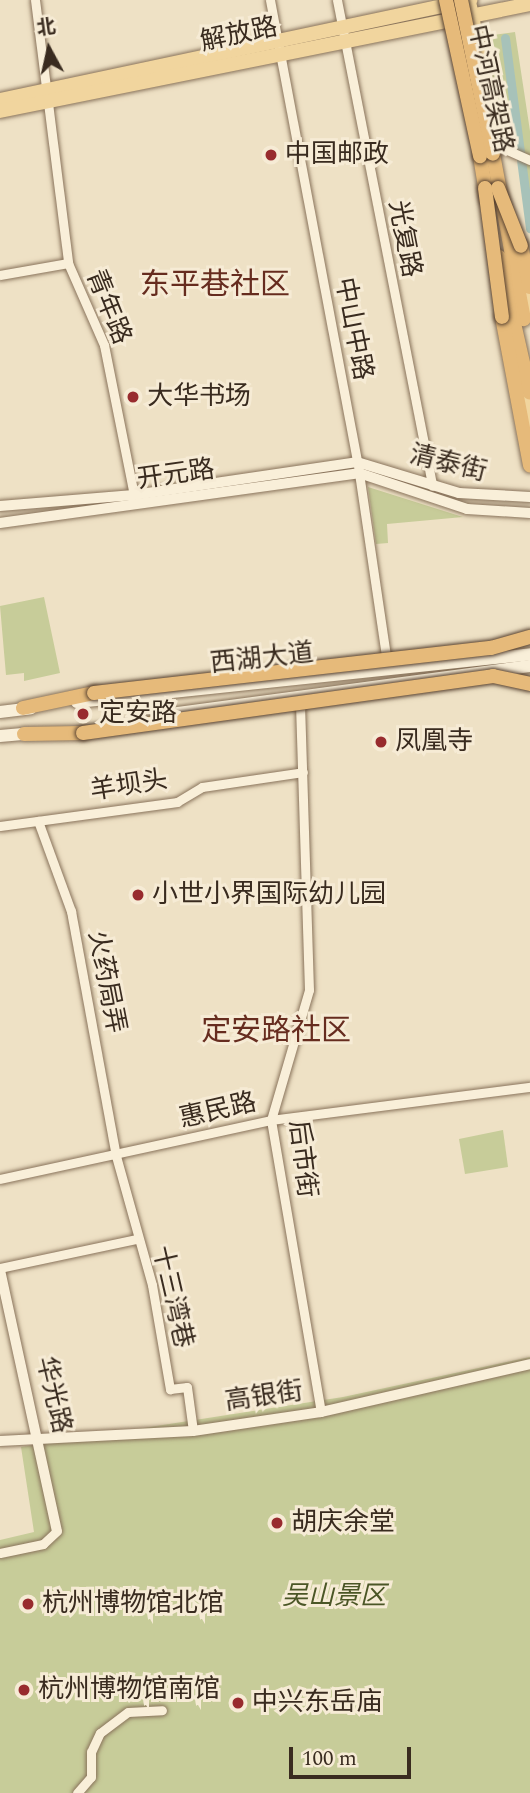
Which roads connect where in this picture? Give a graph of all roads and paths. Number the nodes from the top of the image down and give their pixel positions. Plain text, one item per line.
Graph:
1 (35, 0) edge
2 (271, 0) edge
3 (337, 0) edge
4 (461, 0) edge
5 (470, 4) edge
6 (530, 4) edge
7 (442, 6) edge
8 (345, 32) junction
9 (281, 46) junction
10 (51, 97) junction
11 (0, 100) edge
12 (0, 111) edge
13 (498, 146) junction
14 (524, 158) edge
15 (491, 188) junction
16 (68, 263) junction
17 (0, 275) edge
18 (530, 287) edge
19 (530, 307) edge
20 (530, 345) edge
21 (530, 393) edge
22 (530, 422) edge
23 (530, 465) edge
24 (358, 467) junction
25 (432, 486) junction
26 (134, 495) junction
27 (530, 497) edge
28 (0, 506) edge
29 (530, 513) edge
30 (0, 523) edge
31 (530, 636) edge
32 (530, 654) edge
33 (530, 666) edge
34 (389, 675) junction
35 (530, 681) edge
36 (300, 704) dead end
37 (23, 708) junction
38 (0, 712) edge
39 (24, 734) junction
40 (0, 736) edge
41 (303, 772) junction
42 (38, 821) junction
43 (0, 826) edge
44 (530, 1087) edge
45 (271, 1120) junction
46 (116, 1156) junction
47 (0, 1179) edge
48 (136, 1239) junction
49 (0, 1269) edge
50 (530, 1364) edge
51 (321, 1412) junction
52 (193, 1431) junction
53 (0, 1441) edge
54 (41, 1441) junction
55 (57, 1531) joint
56 (0, 1553) edge
57 (162, 1710) dead end
58 (77, 1793) edge

1 - 10 street, 青年路
2 - 9 street, 中山中路
3 - 8 street, 光复路
4 - 15 highway, 中河高架路, bridge
5 - 6 main road, 解放路
5 - 7 main road, 解放路
5 - 13 main road
7 - 8 main road, 解放路
7 - 15 highway, 中河高架路, bridge
7 - 22 main road
8 - 9 main road, 解放路
8 - 25 street, 光复路
9 - 10 main road, 解放路
9 - 24 street, 中山中路
10 - 11 main road, 解放路
10 - 12 main road, 解放路
10 - 16 street, 青年路
13 - 14 street
13 - 19 main road
15 - 18 highway, bridge
15 - 20 highway, 中河高架路, bridge
15 - 21 highway, 中河高架路, bridge
15 - 23 highway, bridge
16 - 17 street
16 - 26 street, 青年路
24 - 25 street, 清泰街
24 - 26 street, 开元路
24 - 29 street, 清泰街
24 - 30 street, 开元路
24 - 34 street, 中山中路
25 - 27 street, 清泰街
26 - 28 street, 开元路
31 - 37 highway, bridge
32 - 34 main road, 西湖大道
33 - 34 main road
34 - 35 main road
34 - 37 main road, 西湖大道
34 - 39 main road
35 - 39 highway, bridge
36 - 41 street, 后市街
37 - 38 main road, 西湖大道
39 - 40 main road
41 - 42 street, 羊坝头
41 - 45 street, 后市街
42 - 43 street, 羊坝头
42 - 46 street, 火药局弄
44 - 45 street, 惠民路
45 - 46 street, 惠民路
45 - 51 street, 后市街
46 - 47 street, 惠民路
46 - 48 street, 十三湾巷
48 - 49 street
48 - 52 street, 十三湾巷
49 - 54 street, 华光路
50 - 51 street, 高银街
51 - 52 street, 高银街
52 - 54 street, 高银街
53 - 54 street, 高银街
54 - 55 street, 华光路
55 - 56 street
57 - 58 street

